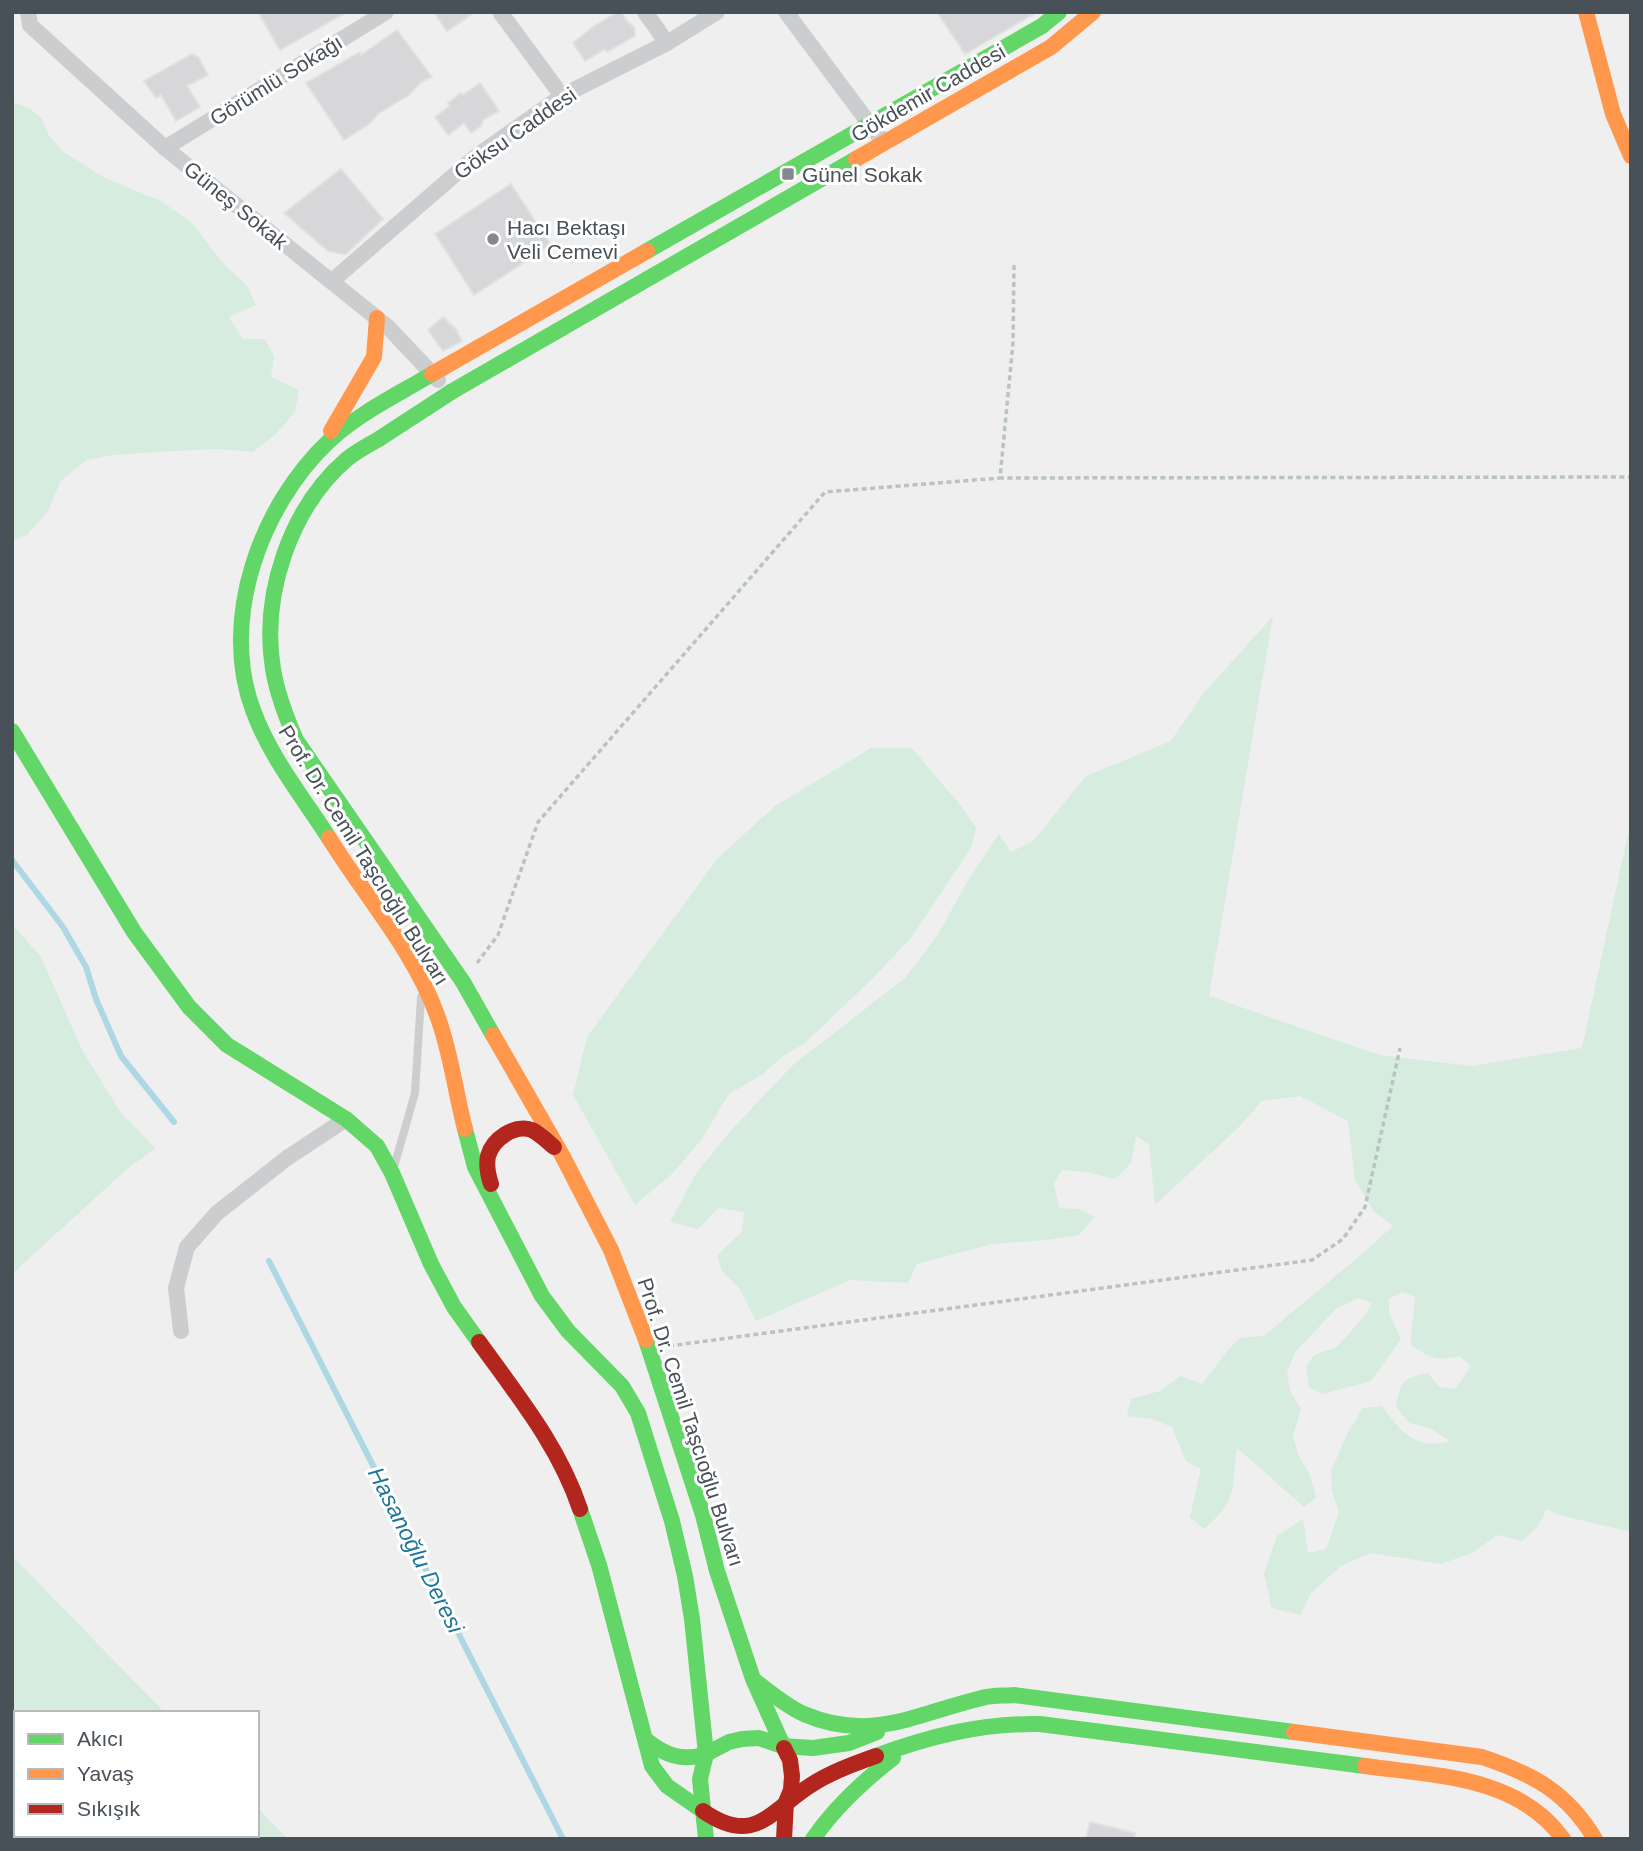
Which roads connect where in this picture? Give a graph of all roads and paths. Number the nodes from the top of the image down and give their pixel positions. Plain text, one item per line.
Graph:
1 (28, 12) edge
2 (386, 12) edge
3 (500, 12) edge
4 (645, 12) edge
5 (717, 12) edge
6 (786, 12) edge
7 (1059, 12) edge
8 (1093, 12) edge
9 (1586, 12) edge
10 (667, 43) junction
11 (562, 96) junction
12 (869, 123) junction
13 (883, 142) junction
14 (165, 148) junction
15 (1631, 156) edge
16 (1014, 265) dead end
17 (332, 281) junction
18 (377, 318) junction
19 (432, 374) junction
20 (451, 392) junction
21 (320, 449) junction
22 (1631, 477) edge
23 (1000, 478) junction
24 (12, 731) edge
25 (355, 879) junction
26 (463, 982) junction
27 (1400, 1048) dead end
28 (346, 1119) junction
29 (562, 1155) junction
30 (392, 1172) junction
31 (514, 1244) junction
32 (181, 1331) dead end
33 (650, 1349) junction
34 (753, 1679) junction
35 (901, 1723) junction
36 (646, 1740) junction
37 (911, 1744) junction
38 (782, 1746) junction
39 (706, 1754) junction
40 (786, 1802) junction
41 (704, 1811) junction
42 (706, 1839) edge
43 (784, 1839) edge
44 (813, 1839) edge
45 (1563, 1839) edge
46 (1595, 1839) edge

1 - 14 street, Güneş Sokak
2 - 14 street, Görümlü Sokağı
3 - 11 street
4 - 10 street
5 - 10 street, Göksu Caddesi
6 - 12 street
7 - 12 main road, Prof. Dr. Cemil Taşcıoğlu Bulvarı
8 - 13 main road, Gökdemir Caddesi
9 - 15 main road
10 - 11 street, Göksu Caddesi
11 - 17 street, Göksu Caddesi
12 - 13 street
12 - 19 main road, Prof. Dr. Cemil Taşcıoğlu Bulvarı
13 - 20 main road, Gökdemir Caddesi
14 - 17 street, Güneş Sokak
16 - 23 path
17 - 18 street, Güneş Sokak
18 - 19 street, Güneş Sokak
18 - 21 main road
19 - 20 street, Güneş Sokak
19 - 21 main road, Prof. Dr. Cemil Taşcıoğlu Bulvarı
20 - 26 main road, Prof. Dr. Cemil Taşcıoğlu Bulvarı
21 - 25 main road, Prof. Dr. Cemil Taşcıoğlu Bulvarı
22 - 23 path
23 - 26 path
24 - 28 main road
25 - 30 lane
25 - 31 main road, Prof. Dr. Cemil Taşcıoğlu Bulvarı
26 - 29 main road, Prof. Dr. Cemil Taşcıoğlu Bulvarı
27 - 33 path
28 - 30 main road
28 - 32 street
29 - 31 main road
29 - 33 main road, Prof. Dr. Cemil Taşcıoğlu Bulvarı
30 - 36 main road
31 - 39 main road, Prof. Dr. Cemil Taşcıoğlu Bulvarı
33 - 34 main road, Prof. Dr. Cemil Taşcıoğlu Bulvarı
34 - 35 main road
34 - 38 main road, Prof. Dr. Cemil Taşcıoğlu Bulvarı
35 - 38 main road
35 - 46 main road
36 - 39 main road
36 - 41 main road
37 - 40 main road
37 - 44 main road
37 - 45 main road
38 - 39 main road
38 - 40 main road
39 - 41 main road
40 - 41 main road
40 - 43 main road
41 - 42 main road

